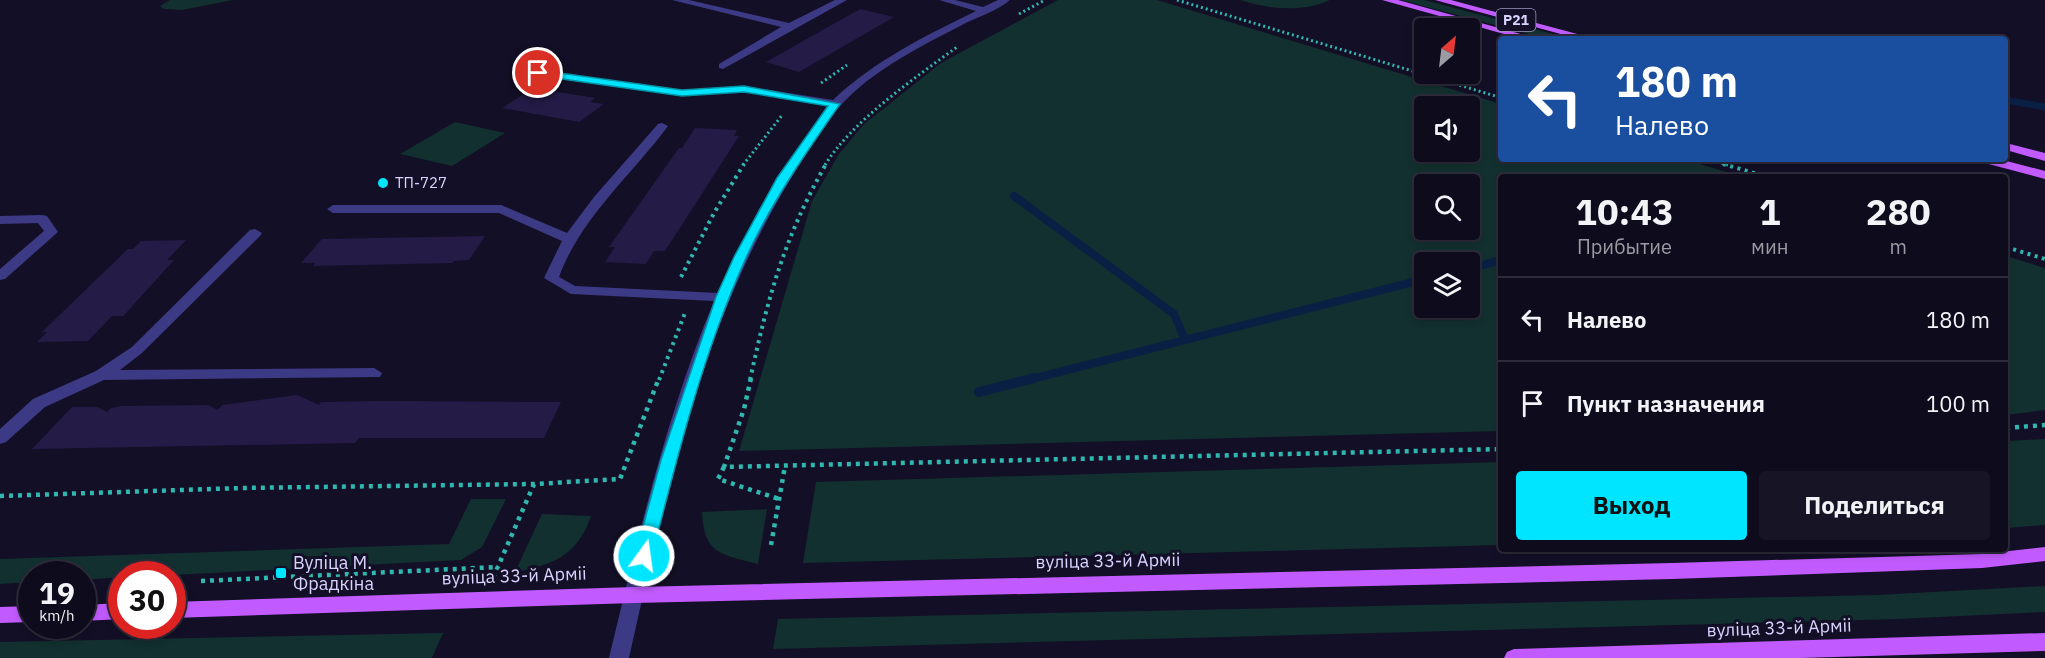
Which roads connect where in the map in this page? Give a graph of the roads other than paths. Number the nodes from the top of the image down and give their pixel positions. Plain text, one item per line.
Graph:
1 (677, 0) edge
2 (842, 0) edge
3 (944, 0) edge
4 (1005, 0) edge
5 (1387, 0) edge
6 (1440, 0) edge
7 (984, 10) junction
8 (790, 26) junction
9 (1523, 36) edge
10 (1579, 36) edge
11 (723, 66) dead end
12 (538, 73) dead end
13 (835, 104) junction
14 (662, 126) dead end
15 (2008, 148) edge
16 (2045, 157) edge
17 (1996, 162) edge
18 (2045, 175) edge
19 (333, 209) dead end
20 (0, 220) edge
21 (255, 233) dead end
22 (569, 239) junction
23 (0, 276) edge
24 (723, 297) junction
25 (374, 373) dead end
26 (102, 375) junction
27 (0, 438) edge
28 (2045, 554) edge
29 (634, 595) junction
30 (186, 610) edge
31 (18, 614) edge
32 (0, 615) edge
33 (2045, 642) edge
34 (619, 658) edge
35 (1514, 658) edge

1 - 8 street
2 - 8 street
3 - 7 street
4 - 7 street
5 - 9 main road, Р21
6 - 10 main road, Р21
7 - 13 street
8 - 11 street
12 - 13 street
13 - 24 street
14 - 22 street
15 - 16 main road
17 - 18 main road
19 - 22 street
20 - 23 street
21 - 26 street
22 - 24 street
24 - 29 street
25 - 26 street
26 - 27 street
28 - 29 main road, вуліца 33-й Арміі
29 - 30 main road, вуліца 33-й Арміі
29 - 34 street
31 - 32 main road
33 - 35 main road, вуліца 33-й Арміі

